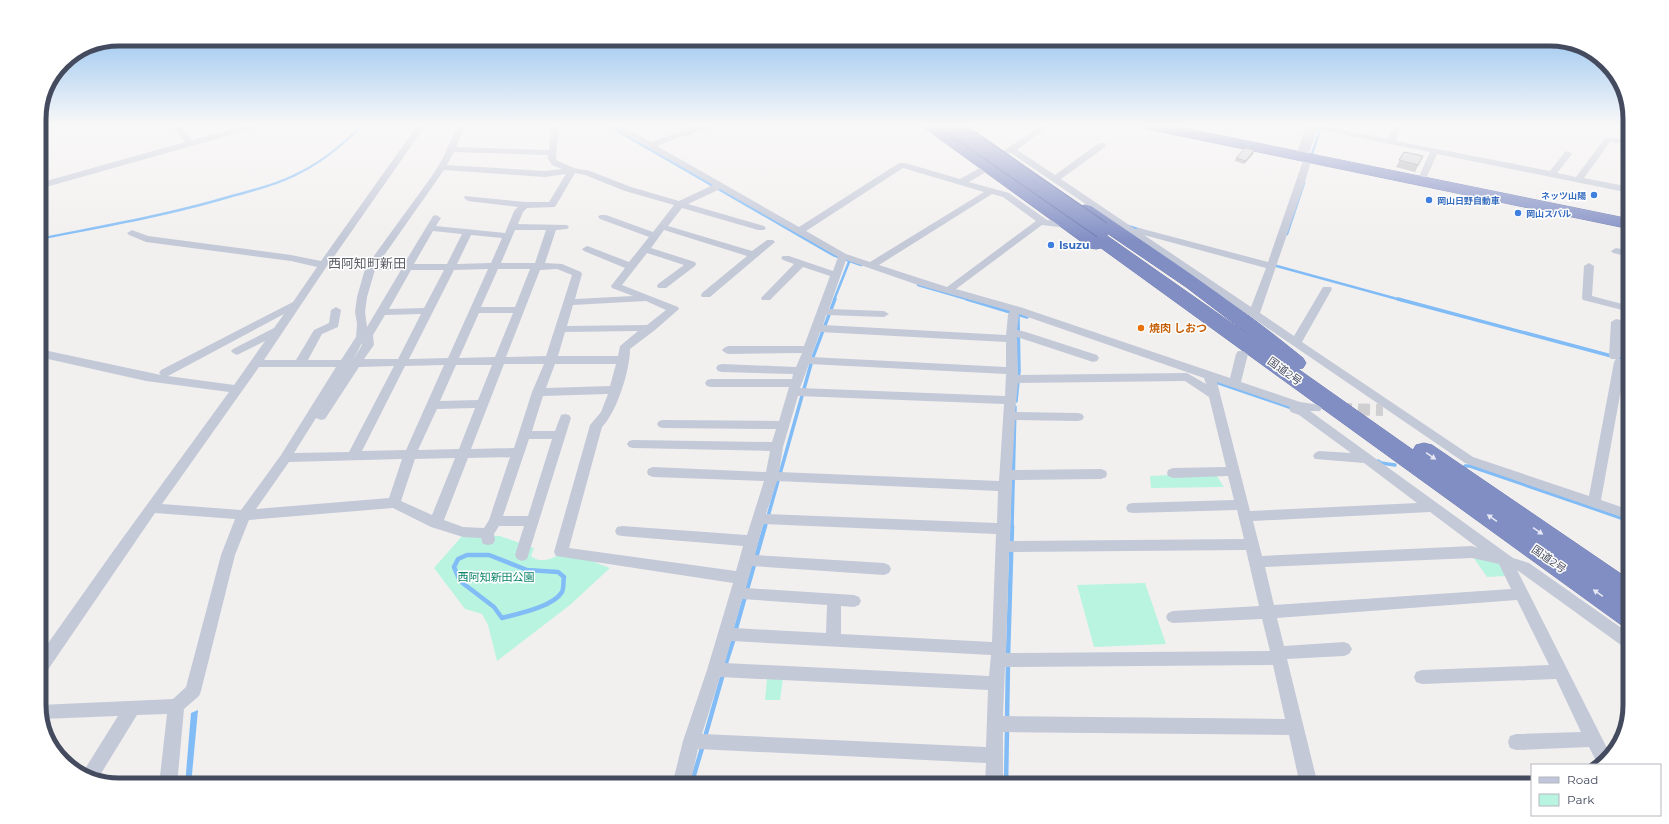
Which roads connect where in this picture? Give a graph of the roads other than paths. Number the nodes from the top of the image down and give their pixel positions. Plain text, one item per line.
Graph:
1 (114, 164) edge
2 (393, 164) edge
3 (559, 164) edge
4 (681, 164) edge
5 (989, 164) edge
6 (1003, 164) edge
7 (1009, 164) edge
8 (1011, 164) edge
9 (1011, 164) edge
10 (1019, 164) edge
11 (1076, 164) edge
12 (1303, 164) edge
13 (1341, 164) edge
14 (1428, 164) edge
15 (1505, 164) edge
16 (1560, 164) edge
17 (1590, 164) edge
18 (442, 167) joint
19 (572, 170) junction
20 (1552, 174) junction
21 (1056, 179) junction
22 (1579, 179) junction
23 (963, 181) junction
24 (1420, 181) junction
25 (46, 184) edge
26 (718, 187) junction
27 (1623, 188) edge
28 (991, 191) junction
29 (468, 198) dead end
30 (680, 204) junction
31 (525, 205) junction
32 (603, 217) dead end
33 (436, 218) dead end
34 (1041, 221) junction
35 (1623, 223) edge
36 (1059, 224) dead end
37 (512, 227) junction
38 (552, 227) junction
39 (564, 227) dead end
40 (663, 227) junction
41 (1106, 227) junction
42 (429, 228) junction
43 (761, 228) dead end
44 (1132, 230) junction
45 (799, 231) junction
46 (468, 232) junction
47 (132, 233) dead end
48 (508, 236) junction
49 (656, 236) junction
50 (770, 242) dead end
51 (587, 249) dead end
52 (645, 249) junction
53 (1616, 251) dead end
54 (1623, 252) edge
55 (754, 255) junction
56 (786, 258) dead end
57 (325, 262) junction
58 (801, 263) junction
59 (841, 263) junction
60 (1272, 265) junction
61 (537, 266) junction
62 (630, 266) junction
63 (871, 266) junction
64 (1589, 266) dead end
65 (371, 267) junction
66 (408, 267) junction
67 (451, 267) junction
68 (495, 267) junction
69 (662, 286) dead end
70 (1328, 289) dead end
71 (949, 290) junction
72 (706, 295) dead end
73 (766, 298) dead end
74 (646, 299) junction
75 (569, 302) junction
76 (297, 303) junction
77 (1623, 307) edge
78 (336, 310) dead end
79 (475, 310) junction
80 (519, 310) junction
81 (428, 311) junction
82 (382, 312) junction
83 (826, 312) junction
84 (1015, 312) junction
85 (1252, 313) junction
86 (884, 314) dead end
87 (1623, 324) edge
88 (650, 328) junction
89 (561, 329) junction
90 (821, 329) junction
91 (278, 330) junction
92 (1015, 335) junction
93 (728, 350) dead end
94 (237, 351) dead end
95 (1296, 353) junction
96 (1242, 354) dead end
97 (46, 355) edge
98 (1093, 358) dead end
99 (551, 360) junction
100 (623, 360) junction
101 (451, 361) junction
102 (499, 361) junction
103 (256, 362) junction
104 (350, 362) junction
105 (401, 362) junction
106 (300, 364) junction
107 (722, 368) dead end
108 (165, 373) dead end
109 (803, 373) junction
110 (1015, 377) junction
111 (1211, 382) junction
112 (711, 383) dead end
113 (1235, 383) junction
114 (237, 389) junction
115 (614, 390) junction
116 (538, 392) junction
117 (1312, 398) junction
118 (1010, 400) junction
119 (1280, 401) junction
120 (482, 404) junction
121 (432, 406) junction
122 (1013, 416) junction
123 (1078, 417) dead end
124 (564, 418) dead end
125 (663, 424) dead end
126 (784, 425) junction
127 (524, 435) junction
128 (559, 435) junction
129 (633, 444) dead end
130 (777, 447) junction
131 (518, 452) junction
132 (462, 454) junction
133 (410, 455) junction
134 (1319, 456) dead end
135 (353, 457) junction
136 (289, 458) junction
137 (1368, 459) junction
138 (1234, 471) junction
139 (653, 472) dead end
140 (1173, 473) dead end
141 (1101, 474) dead end
142 (779, 476) junction
143 (1009, 478) junction
144 (394, 503) junction
145 (1594, 503) junction
146 (1433, 507) junction
147 (153, 508) junction
148 (1133, 508) dead end
149 (1244, 511) junction
150 (1623, 513) edge
151 (244, 514) junction
152 (758, 519) junction
153 (495, 521) junction
154 (532, 521) junction
155 (436, 523) junction
156 (1003, 529) junction
157 (622, 532) dead end
158 (751, 542) junction
159 (1252, 544) junction
160 (1008, 547) junction
161 (522, 555) dead end
162 (1504, 559) junction
163 (746, 560) junction
164 (1256, 562) junction
165 (884, 569) dead end
166 (741, 578) junction
167 (1623, 589) edge
168 (738, 593) junction
169 (1521, 594) junction
170 (834, 600) junction
171 (854, 601) dead end
172 (1623, 611) edge
173 (1268, 612) junction
174 (1172, 617) dead end
175 (725, 634) junction
176 (833, 639) junction
177 (1623, 639) edge
178 (1344, 649) dead end
179 (1278, 655) junction
180 (1003, 657) junction
181 (46, 658) edge
182 (716, 670) junction
183 (1560, 672) junction
184 (1422, 677) dead end
185 (996, 683) junction
186 (176, 706) junction
187 (132, 708) junction
188 (46, 712) edge
189 (1003, 724) junction
190 (1295, 727) junction
191 (1594, 739) junction
192 (692, 741) junction
193 (1516, 742) dead end
194 (994, 755) junction
195 (1602, 757) edge
196 (92, 773) edge
197 (169, 778) edge
198 (683, 778) edge
199 (994, 778) edge
200 (1307, 778) edge

1 - 25 street
2 - 57 street
3 - 19 street
4 - 26 street
5 - 23 street
6 - 41 highway, 国道2号
7 - 117 highway
8 - 95 highway
9 - 41 highway, 国道2号, bridge
10 - 21 street
11 - 21 street
12 - 60 street
13 - 24 highway
14 - 24 street
15 - 20 street
16 - 20 street
17 - 22 street
18 - 19 street
18 - 65 street
19 - 30 street
19 - 31 street
20 - 22 street
21 - 41 street
22 - 27 street
23 - 28 street
23 - 45 street
24 - 35 highway
26 - 30 street
26 - 45 street
28 - 34 street
28 - 63 street
29 - 31 street
30 - 40 street
30 - 43 street
31 - 37 street
32 - 49 street
33 - 42 street
34 - 36 street
34 - 71 street
37 - 38 street
37 - 48 street
38 - 39 street
38 - 61 street
40 - 49 street
40 - 55 street
41 - 44 street
41 - 95 highway, 国道2号
41 - 117 highway, 国道2号
42 - 46 street
42 - 66 street
44 - 60 street
44 - 85 street
45 - 59 street
46 - 48 street
46 - 67 street
47 - 57 street
48 - 68 street
49 - 52 street
50 - 55 street
51 - 62 street
52 - 62 street
52 - 69 street
53 - 54 street
55 - 72 street
56 - 58 street
57 - 65 street
57 - 76 street
58 - 59 street
58 - 73 street
59 - 63 street
59 - 83 street
60 - 85 street
61 - 68 street
61 - 75 street
61 - 80 street
62 - 74 street
63 - 71 street
64 - 77 street
65 - 66 street
65 - 104 street
66 - 67 street
66 - 82 street
67 - 68 street
67 - 81 street
68 - 79 street
70 - 95 street
71 - 84 street
74 - 75 street
74 - 88 street
75 - 89 street
76 - 91 street
76 - 108 street
78 - 106 street
79 - 80 street
79 - 101 street
80 - 102 street
81 - 82 street
81 - 105 street
82 - 104 street
83 - 86 street
83 - 90 street
84 - 92 street
84 - 111 street
85 - 95 street
87 - 145 street
88 - 89 street
88 - 100 street
89 - 99 street
90 - 92 street
90 - 109 street
91 - 94 street
91 - 103 street
92 - 98 street
92 - 110 street
93 - 109 street
95 - 145 street
95 -> 167 highway, 国道2号
96 - 113 street
97 - 114 street
99 - 100 street
99 - 102 street
99 - 116 street
100 - 115 street
101 - 102 street
101 - 105 street
101 - 121 street
102 - 120 street
103 - 106 street
103 - 114 street
104 - 105 street
104 - 106 street
104 - 136 street
105 - 135 street
107 - 109 street
109 - 110 street
109 - 112 street
109 - 118 street
109 - 126 street
110 - 111 street
110 - 118 street
111 - 113 street
111 - 138 street
113 - 119 street
114 - 147 street
115 - 116 street
115 - 166 street
116 - 127 street
117 - 119 street
172 -> 117 highway, 国道2号
118 - 122 street
119 - 137 street
120 - 121 street
120 - 132 street
121 - 133 street
122 - 123 street
122 - 143 street
124 - 128 street
125 - 126 street
126 - 130 street
127 - 128 street
127 - 131 street
128 - 154 street
129 - 130 street
130 - 142 street
131 - 132 street
131 - 153 street
132 - 133 street
132 - 155 street
133 - 135 street
133 - 144 street
134 - 137 street
135 - 136 street
136 - 151 street
137 - 146 street
138 - 140 street
138 - 149 street
139 - 142 street
141 - 143 street
142 - 143 street
142 - 152 street
143 - 156 street
144 - 151 street
144 - 155 street
145 - 150 street
146 - 149 street
146 - 162 street
147 - 151 street
147 - 181 street
148 - 149 street
149 - 159 street
151 - 186 street
152 - 156 street
152 - 158 street
153 - 154 street
153 - 155 street
154 - 161 street
156 - 160 street
157 - 158 street
158 - 163 street
159 - 160 street
159 - 164 street
160 - 180 street
162 - 164 street
162 - 169 street
162 - 177 street
163 - 165 street
163 - 166 street
164 - 173 street
166 - 168 street
168 - 170 street
168 - 175 street
169 - 173 street
169 - 183 street
170 - 171 street
170 - 176 street
173 - 174 street
173 - 179 street
175 - 176 street
175 - 182 street
176 - 180 street
178 - 179 street
179 - 180 street
179 - 190 street
180 - 185 street
182 - 185 street
182 - 192 street
183 - 184 street
183 - 191 street
185 - 189 street
186 - 187 street
186 - 197 street
187 - 188 street
187 - 196 street
189 - 190 street
189 - 194 street
190 - 200 street
191 - 193 street
191 - 195 street
192 - 194 street
192 - 198 street
194 - 199 street

